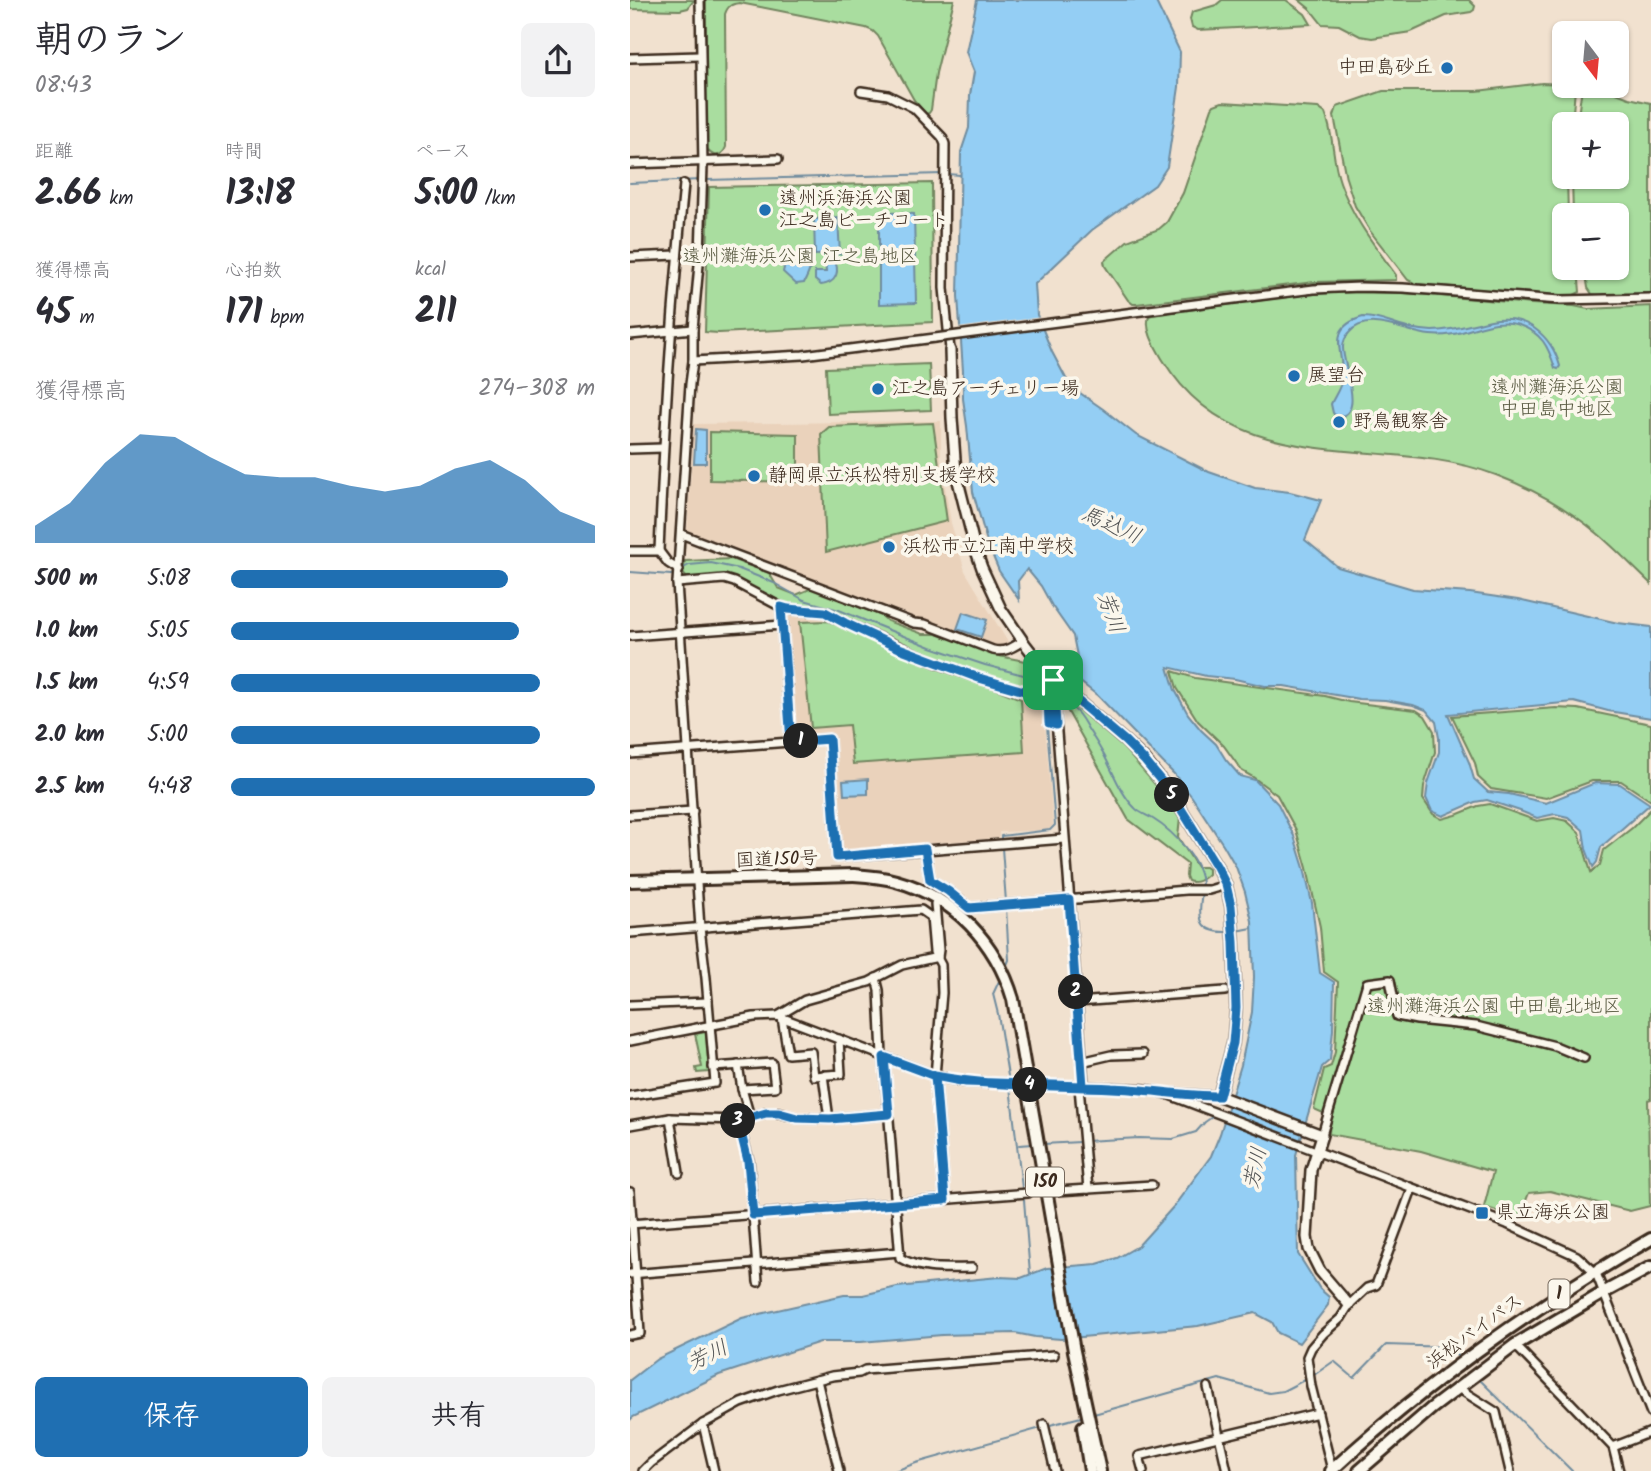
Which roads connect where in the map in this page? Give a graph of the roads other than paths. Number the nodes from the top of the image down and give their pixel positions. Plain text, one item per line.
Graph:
1 (700, 0) edge
2 (701, 55) junction
3 (630, 58) edge
4 (861, 91) dead end
5 (778, 159) dead end
6 (630, 164) edge
7 (703, 164) junction
8 (684, 184) dead end
9 (677, 255) junction
10 (630, 257) edge
11 (1651, 298) edge
12 (693, 329) junction
13 (671, 331) junction
14 (630, 335) edge
15 (950, 350) joint
16 (693, 361) junction
17 (663, 447) junction
18 (630, 449) edge
19 (681, 534) junction
20 (630, 551) edge
21 (659, 551) junction
22 (679, 570) junction
23 (677, 583) junction
24 (781, 607) junction
25 (783, 625) junction
26 (680, 632) junction
27 (630, 636) edge
28 (1023, 640) junction
29 (1053, 680) junction
30 (1056, 725) junction
31 (791, 742) junction
32 (689, 749) junction
33 (630, 754) edge
34 (693, 811) junction
35 (630, 815) edge
36 (1064, 839) junction
37 (928, 849) junction
38 (933, 877) dead end
39 (697, 880) junction
40 (630, 881) edge
41 (1226, 885) junction
42 (1069, 900) junction
43 (935, 904) dead end
44 (700, 928) junction
45 (630, 933) edge
46 (938, 957) junction
47 (876, 978) junction
48 (1225, 991) dead end
49 (708, 1002) junction
50 (1077, 1002) junction
51 (630, 1005) edge
52 (780, 1017) junction
53 (709, 1025) junction
54 (839, 1039) junction
55 (630, 1041) edge
56 (1143, 1054) dead end
57 (883, 1057) junction
58 (1584, 1058) dead end
59 (1081, 1062) junction
60 (737, 1065) junction
61 (713, 1067) junction
62 (823, 1075) junction
63 (935, 1076) junction
64 (1028, 1085) junction
65 (1081, 1086) junction
66 (742, 1090) junction
67 (1164, 1093) junction
68 (630, 1096) edge
69 (1219, 1096) junction
70 (889, 1114) junction
71 (750, 1117) junction
72 (670, 1118) junction
73 (830, 1119) junction
74 (738, 1121) junction
75 (630, 1125) edge
76 (1322, 1135) junction
77 (1315, 1151) junction
78 (679, 1173) dead end
79 (1152, 1185) dead end
80 (1088, 1189) junction
81 (1412, 1189) junction
82 (1057, 1191) tunnel mouth
83 (630, 1192) edge
84 (1028, 1193) tunnel mouth
85 (945, 1200) junction
86 (896, 1204) junction
87 (753, 1215) junction
88 (631, 1224) edge
89 (1651, 1239) edge
90 (900, 1252) junction
91 (757, 1264) junction
92 (1651, 1267) edge
93 (972, 1268) dead end
94 (1596, 1273) junction
95 (633, 1274) edge
96 (758, 1282) dead end
97 (1603, 1293) junction
98 (1349, 1305) junction
99 (630, 1335) edge
100 (1515, 1345) junction
101 (1074, 1351) junction
102 (1055, 1355) dead end
103 (817, 1380) junction
104 (1462, 1386) junction
105 (1208, 1387) dead end
106 (1318, 1412) junction
107 (1651, 1413) edge
108 (703, 1424) junction
109 (1045, 1428) dead end
110 (1651, 1432) edge
111 (1219, 1437) junction
112 (1613, 1447) junction
113 (643, 1471) edge
114 (715, 1471) edge
115 (839, 1471) edge
116 (1055, 1471) edge
117 (1090, 1471) edge
118 (1100, 1471) edge
119 (1143, 1471) edge
120 (1227, 1471) edge
121 (1332, 1471) edge
122 (1359, 1471) edge
123 (1510, 1471) edge
124 (1619, 1471) edge

1 - 2 street
2 - 3 street
2 - 7 street
4 - 15 street
5 - 7 street
6 - 7 street
7 - 12 street
8 - 9 street
9 - 10 street
9 - 13 street
11 - 16 street, bridge
12 - 13 street
12 - 16 street
13 - 14 street
13 - 17 street
15 - 28 main road
16 - 19 street
17 - 18 street
17 - 21 street
19 - 22 street
19 - 28 street
20 - 21 street
21 - 22 street
22 - 23 street
23 - 24 street
23 - 26 street
24 - 25 street
24 - 30 street
25 - 26 street
25 - 31 street
26 - 27 street
26 - 32 street
28 - 29 main road
29 - 30 street
29 - 41 main road
30 - 36 street
31 - 32 street
31 - 37 street
32 - 33 street
32 - 34 street
34 - 35 street
34 - 39 street
36 - 37 street
36 - 42 street
37 - 38 street
37 - 42 street
39 - 40 highway, 国道150号 / 150
39 - 44 street
39 - 64 highway, 国道150号 / 150
41 - 42 street
41 - 69 main road
42 - 50 street
43 - 46 street
44 - 45 street
44 - 46 street
44 - 49 street
46 - 47 street
46 - 63 street
47 - 52 street
47 - 57 street
48 - 50 street
49 - 51 street
49 - 53 street
50 - 59 street
52 - 53 street
52 - 54 street
52 - 62 street
53 - 55 street
53 - 61 street
54 - 57 street
54 - 62 street
56 - 59 street
57 - 63 street
57 - 70 street
58 - 76 street
59 - 65 street
60 - 61 street
60 - 66 street
60 - 66 street
61 - 68 street
62 - 73 street
63 - 64 street
63 - 85 street
64 - 65 street
64 - 101 highway, 国道150号 / 150
65 - 67 street
65 - 80 street
66 - 71 street
67 - 69 street
67 - 77 street
69 - 76 main road
70 - 73 street
70 - 86 street
71 - 73 street
71 - 74 street
72 - 74 street
72 - 75 street
72 - 78 street
74 - 87 street
76 - 77 main road
77 - 81 street
77 - 98 main road
79 - 80 street
80 - 82 street
81 - 94 street
81 - 98 street
83 - 88 street
84 - 85 street
85 - 86 street
86 - 87 street
86 - 90 street
87 - 88 street
87 - 91 street
88 - 95 street
89 - 94 highway, 浜松バイパス / 1
90 - 91 street
90 - 93 street
91 - 95 street
91 - 96 street
92 - 97 highway, 浜松バイパス / 1
94 - 97 street
94 - 121 highway, 浜松バイパス / 1
95 - 99 street
97 - 100 highway, 浜松バイパス / 1
97 - 107 street
98 - 106 street
100 - 104 highway, 浜松バイパス / 1
100 - 112 street
101 - 117 highway, 国道150号 / 150
101 - 118 highway, 国道150号 / 150
102 - 103 street
103 - 108 street
103 - 115 street
104 - 122 highway, 浜松バイパス / 1
104 - 123 street
105 - 111 street
106 - 111 street
106 - 121 street
108 - 113 street
108 - 114 street
109 - 116 street
110 - 112 street
111 - 119 street
111 - 120 street
112 - 124 street

